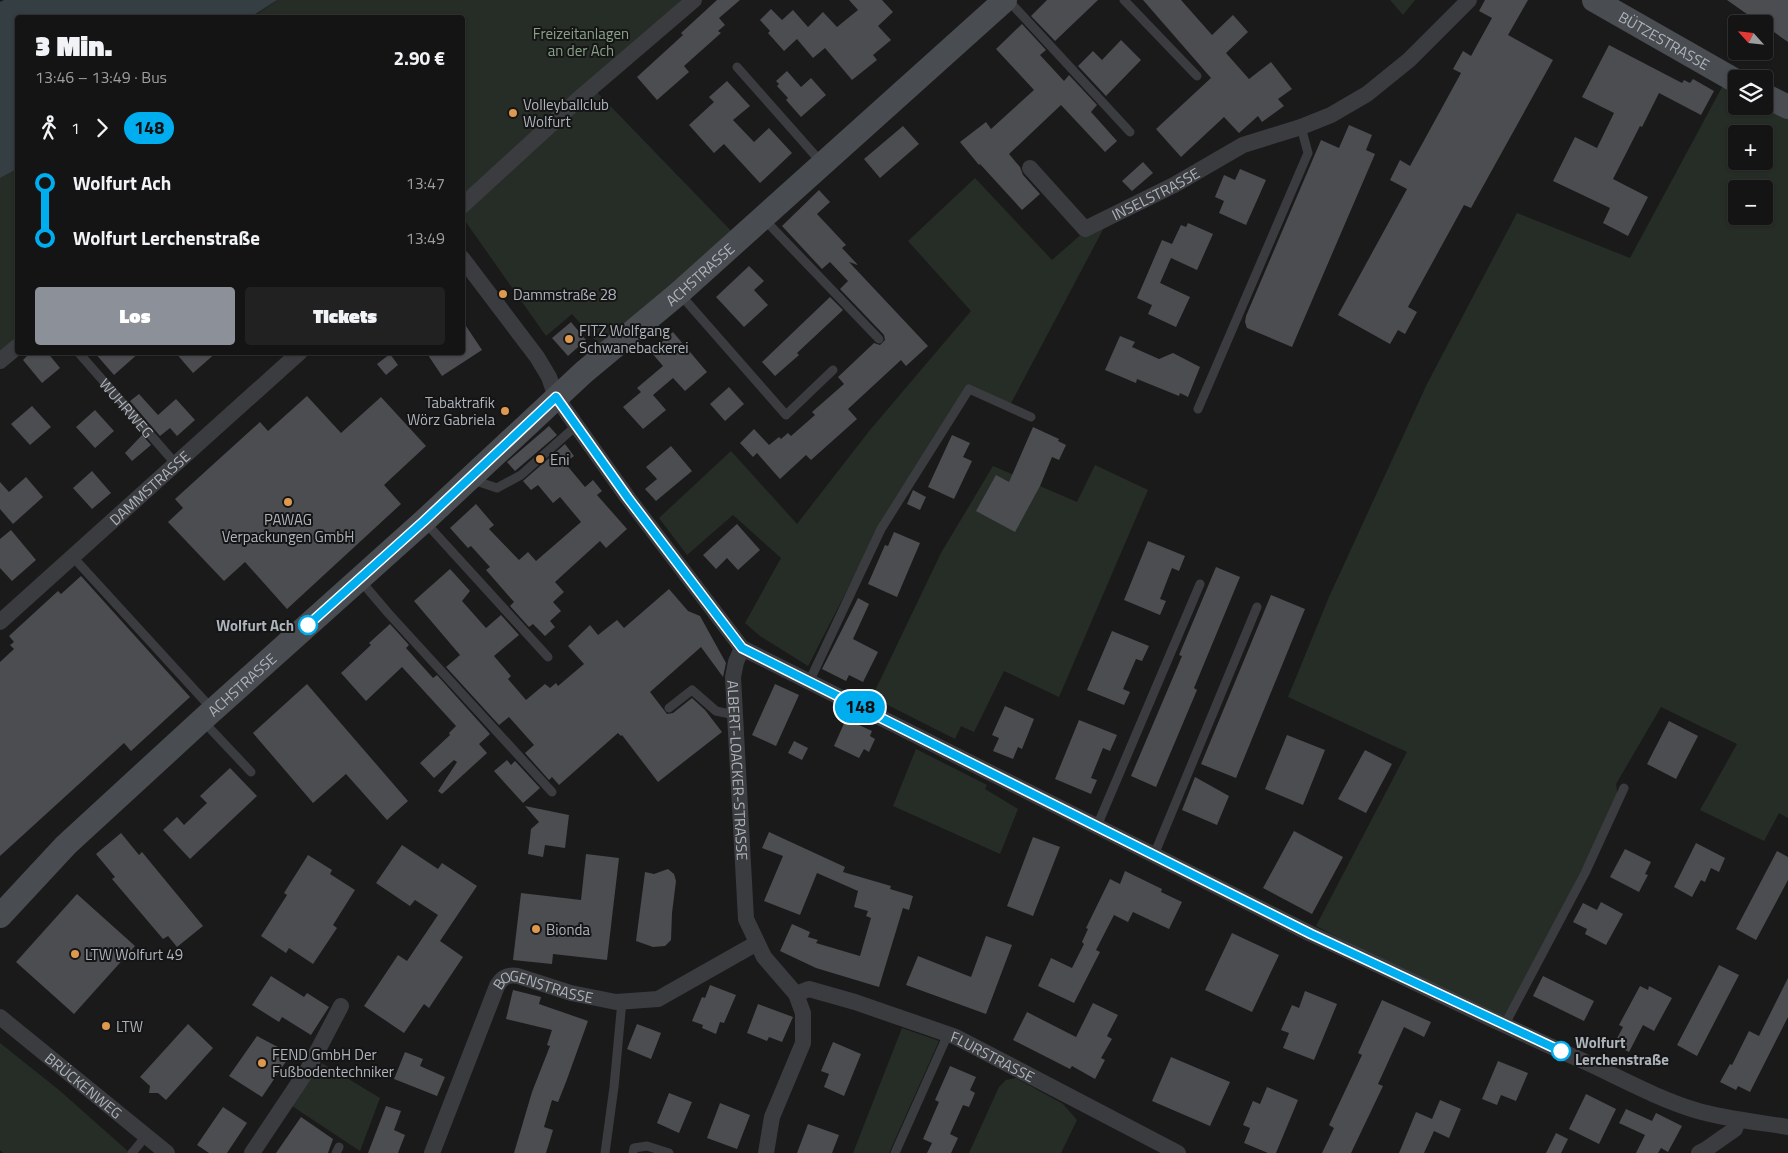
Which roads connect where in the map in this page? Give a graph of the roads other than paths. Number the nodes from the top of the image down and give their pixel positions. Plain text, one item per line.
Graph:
1 (694, 0) edge
2 (1006, 0) edge
3 (1124, 0) edge
4 (1469, 0) edge
5 (1594, 0) edge
6 (737, 67) dead end
7 (1197, 76) dead end
8 (1728, 76) edge
9 (1773, 100) edge
10 (1788, 107) edge
11 (1301, 127) junction
12 (1130, 132) dead end
13 (823, 164) junction
14 (1030, 168) dead end
15 (465, 203) edge
16 (763, 218) junction
17 (465, 262) edge
18 (679, 293) junction
19 (879, 339) dead end
20 (15, 348) edge
21 (81, 355) edge
22 (297, 355) edge
23 (0, 361) edge
24 (833, 370) dead end
25 (556, 397) junction
26 (1198, 409) dead end
27 (1031, 417) dead end
28 (578, 425) junction
29 (175, 463) junction
30 (470, 479) junction
31 (424, 521) junction
32 (72, 556) junction
33 (360, 580) junction
34 (1200, 584) dead end
35 (1257, 607) dead end
36 (0, 622) edge
37 (742, 648) junction
38 (548, 657) dead end
39 (809, 682) junction
40 (669, 708) dead end
41 (208, 715) junction
42 (735, 715) junction
43 (251, 772) dead end
44 (1624, 788) dead end
45 (552, 792) dead end
46 (1097, 826) junction
47 (1154, 855) junction
48 (0, 916) edge
49 (756, 943) junction
50 (796, 994) junction
51 (622, 1001) junction
52 (341, 1006) dead end
53 (0, 1017) edge
54 (1504, 1026) junction
55 (948, 1034) junction
56 (1738, 1120) junction
57 (1788, 1127) edge
58 (146, 1136) junction
59 (132, 1153) edge
60 (167, 1153) edge
61 (252, 1153) edge
62 (432, 1153) edge
63 (605, 1153) edge
64 (633, 1153) edge
65 (669, 1153) edge
66 (766, 1153) edge
67 (895, 1153) edge
68 (1178, 1153) edge
69 (1699, 1153) edge

1 - 15 street
2 - 12 lane
2 - 13 main road, ACHSTRASSE
3 - 7 lane
4 - 11 street, INSELSTRASSE
5 - 8 main road, BÜTZESTRASSE
6 - 13 lane
9 - 10 main road
11 - 14 street, INSELSTRASSE
11 - 26 lane
13 - 16 main road, ACHSTRASSE
16 - 18 main road, ACHSTRASSE
16 - 19 lane
17 - 25 street
18 - 24 lane
18 - 25 main road, ACHSTRASSE
20 - 23 street
21 - 29 lane, WUHRWEG
22 - 29 street, DAMMSTRASSE
25 - 28 street
25 - 30 main road, ACHSTRASSE
27 - 39 lane
28 - 30 lane
28 - 37 street
29 - 32 street, DAMMSTRASSE
30 - 31 main road, ACHSTRASSE
31 - 33 main road, ACHSTRASSE
31 - 38 lane
32 - 36 street, DAMMSTRASSE
32 - 41 lane
33 - 41 main road, ACHSTRASSE
33 - 45 lane
34 - 46 lane
35 - 47 lane
37 - 39 street
37 - 42 street, ALBERT-LOACKER-STRASSE
39 - 46 street
40 - 42 lane
41 - 43 lane
41 - 48 main road, ACHSTRASSE
42 - 49 street, ALBERT-LOACKER-STRASSE
44 - 54 lane
46 - 47 street
47 - 54 street
49 - 50 street, ALBERT-LOACKER-STRASSE
49 - 51 street, BOGENSTRASSE
50 - 55 street, FLURSTRASSE
50 - 66 street, ALBERT-LOACKER-STRASSE
51 - 62 street, BOGENSTRASSE
51 - 63 lane
52 - 61 street
53 - 58 street, BRÜCKENWEG
54 - 56 street
55 - 67 lane
55 - 68 street, FLURSTRASSE
56 - 57 street
56 - 69 street
58 - 59 lane
58 - 60 street, BRÜCKENWEG
64 - 65 lane

